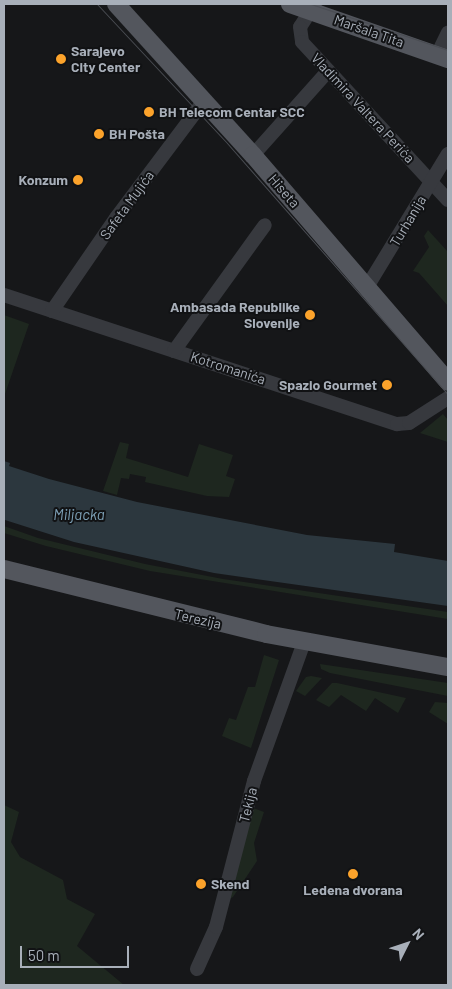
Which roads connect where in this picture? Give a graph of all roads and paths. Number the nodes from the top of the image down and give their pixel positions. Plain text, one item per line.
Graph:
1 (116, 4) edge
2 (290, 4) edge
3 (313, 7) edge
4 (448, 32) edge
5 (443, 57) edge
6 (328, 71) junction
7 (204, 101) junction
8 (448, 154) edge
9 (253, 155) junction
10 (431, 181) junction
11 (448, 200) edge
12 (265, 225) dead end
13 (368, 287) junction
14 (4, 295) edge
15 (52, 311) junction
16 (174, 350) junction
17 (448, 382) edge
18 (448, 398) edge
19 (4, 569) edge
20 (304, 642) junction
21 (448, 654) edge
22 (395, 656) junction
23 (448, 667) edge
24 (196, 969) dead end

1 - 7 main road, Hiseta
2 - 3 main road, Maršala Tita
3 - 5 main road, Maršala Tita
3 - 6 street, Vladimira Valtera Perića
4 - 5 street
6 - 9 street
6 - 10 street, Vladimira Valtera Perića
7 - 9 main road, Hiseta
7 - 15 street, Safeta Mujića
8 - 10 street, Turhanija
9 - 13 main road, Hiseta
10 - 11 street, Vladimira Valtera Perića
10 - 13 street, Turhanija
12 - 16 street
13 - 17 main road, Hiseta
14 - 15 street, Kotromanića
15 - 16 street, Kotromanića
16 - 18 street, Kotromanića
19 - 20 main road, Terezija
20 - 22 main road, Terezija
20 - 24 street, Tekija
21 - 22 main road, Terezija
22 - 23 main road, Terezija

